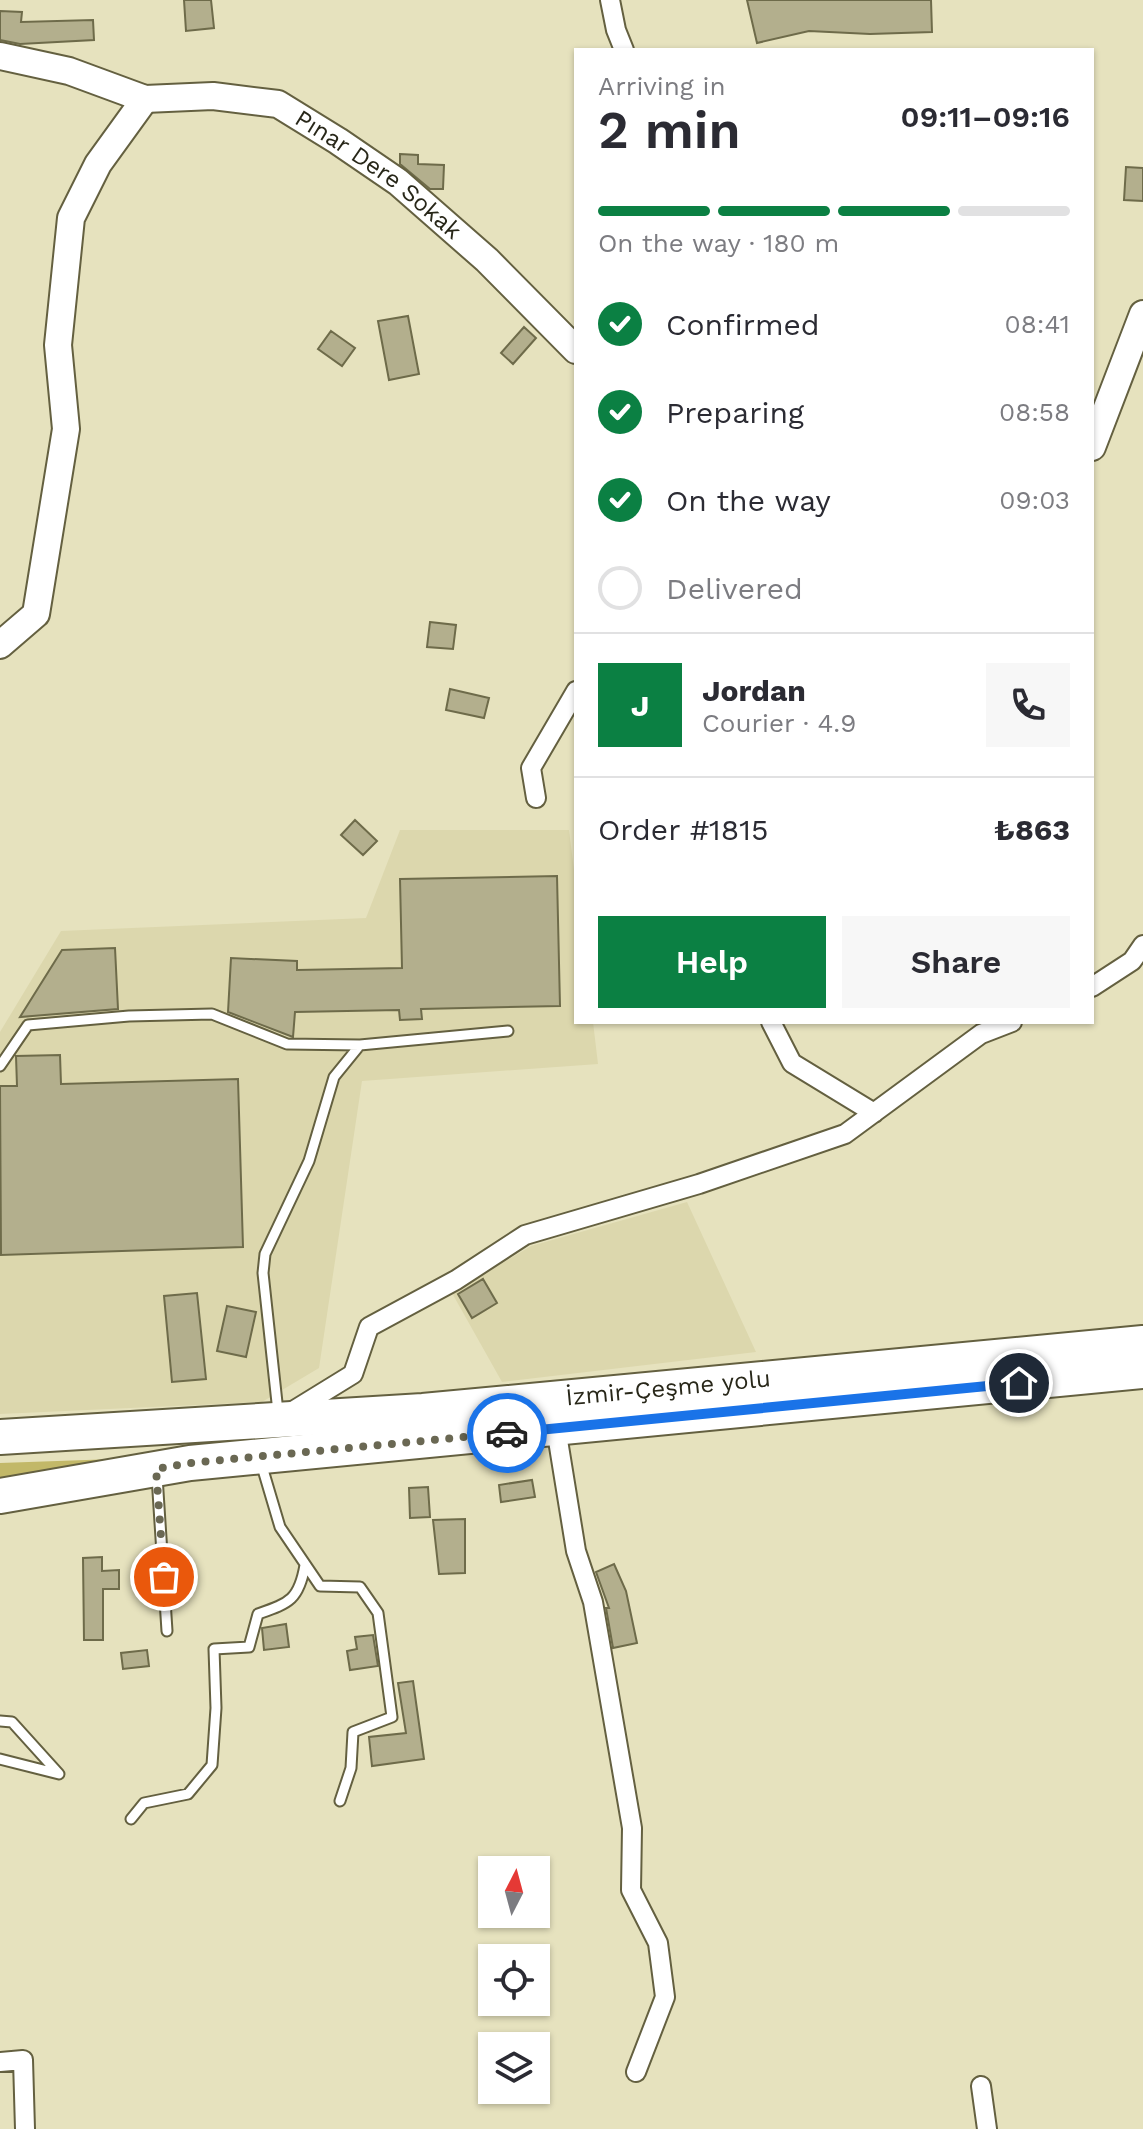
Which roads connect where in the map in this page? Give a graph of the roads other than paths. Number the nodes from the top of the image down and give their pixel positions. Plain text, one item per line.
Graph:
1 (610, 0) edge
2 (623, 48) edge
3 (0, 56) edge
4 (145, 99) junction
5 (1143, 314) edge
6 (574, 348) edge
7 (1094, 442) edge
8 (0, 645) edge
9 (574, 694) edge
10 (536, 798) dead end
11 (1143, 945) edge
12 (1094, 986) edge
13 (772, 1024) edge
14 (1007, 1024) edge
15 (508, 1031) dead end
16 (360, 1045) junction
17 (0, 1066) edge
18 (874, 1113) junction
19 (1143, 1343) edge
20 (1143, 1371) edge
21 (279, 1420) junction
22 (556, 1428) junction
23 (0, 1437) edge
24 (258, 1456) junction
25 (156, 1469) junction
26 (0, 1496) edge
27 (305, 1564) junction
28 (167, 1631) dead end
29 (0, 1721) edge
30 (0, 1759) edge
31 (340, 1801) dead end
32 (131, 1819) dead end
33 (0, 2062) edge
34 (636, 2072) dead end
35 (981, 2086) dead end
36 (25, 2129) edge
37 (987, 2129) edge

1 - 2 street
3 - 4 street, Pınar Dere Sokak
4 - 6 street, Pınar Dere Sokak
4 - 8 street
5 - 7 street
9 - 10 street
11 - 12 street
13 - 18 street
14 - 18 street
15 - 16 lane
16 - 17 lane
16 - 21 lane
18 - 21 street
19 - 21 highway, İzmir-Çeşme yolu
20 - 22 highway, İzmir-Çeşme yolu
21 - 23 highway, İzmir-Çeşme yolu
22 - 24 highway, İzmir-Çeşme yolu
22 - 34 street
24 - 25 highway, İzmir-Çeşme yolu
24 - 27 lane
25 - 26 highway, İzmir-Çeşme yolu
25 - 28 lane
27 - 31 lane
27 - 32 lane
29 - 30 lane
33 - 36 street
35 - 37 street

